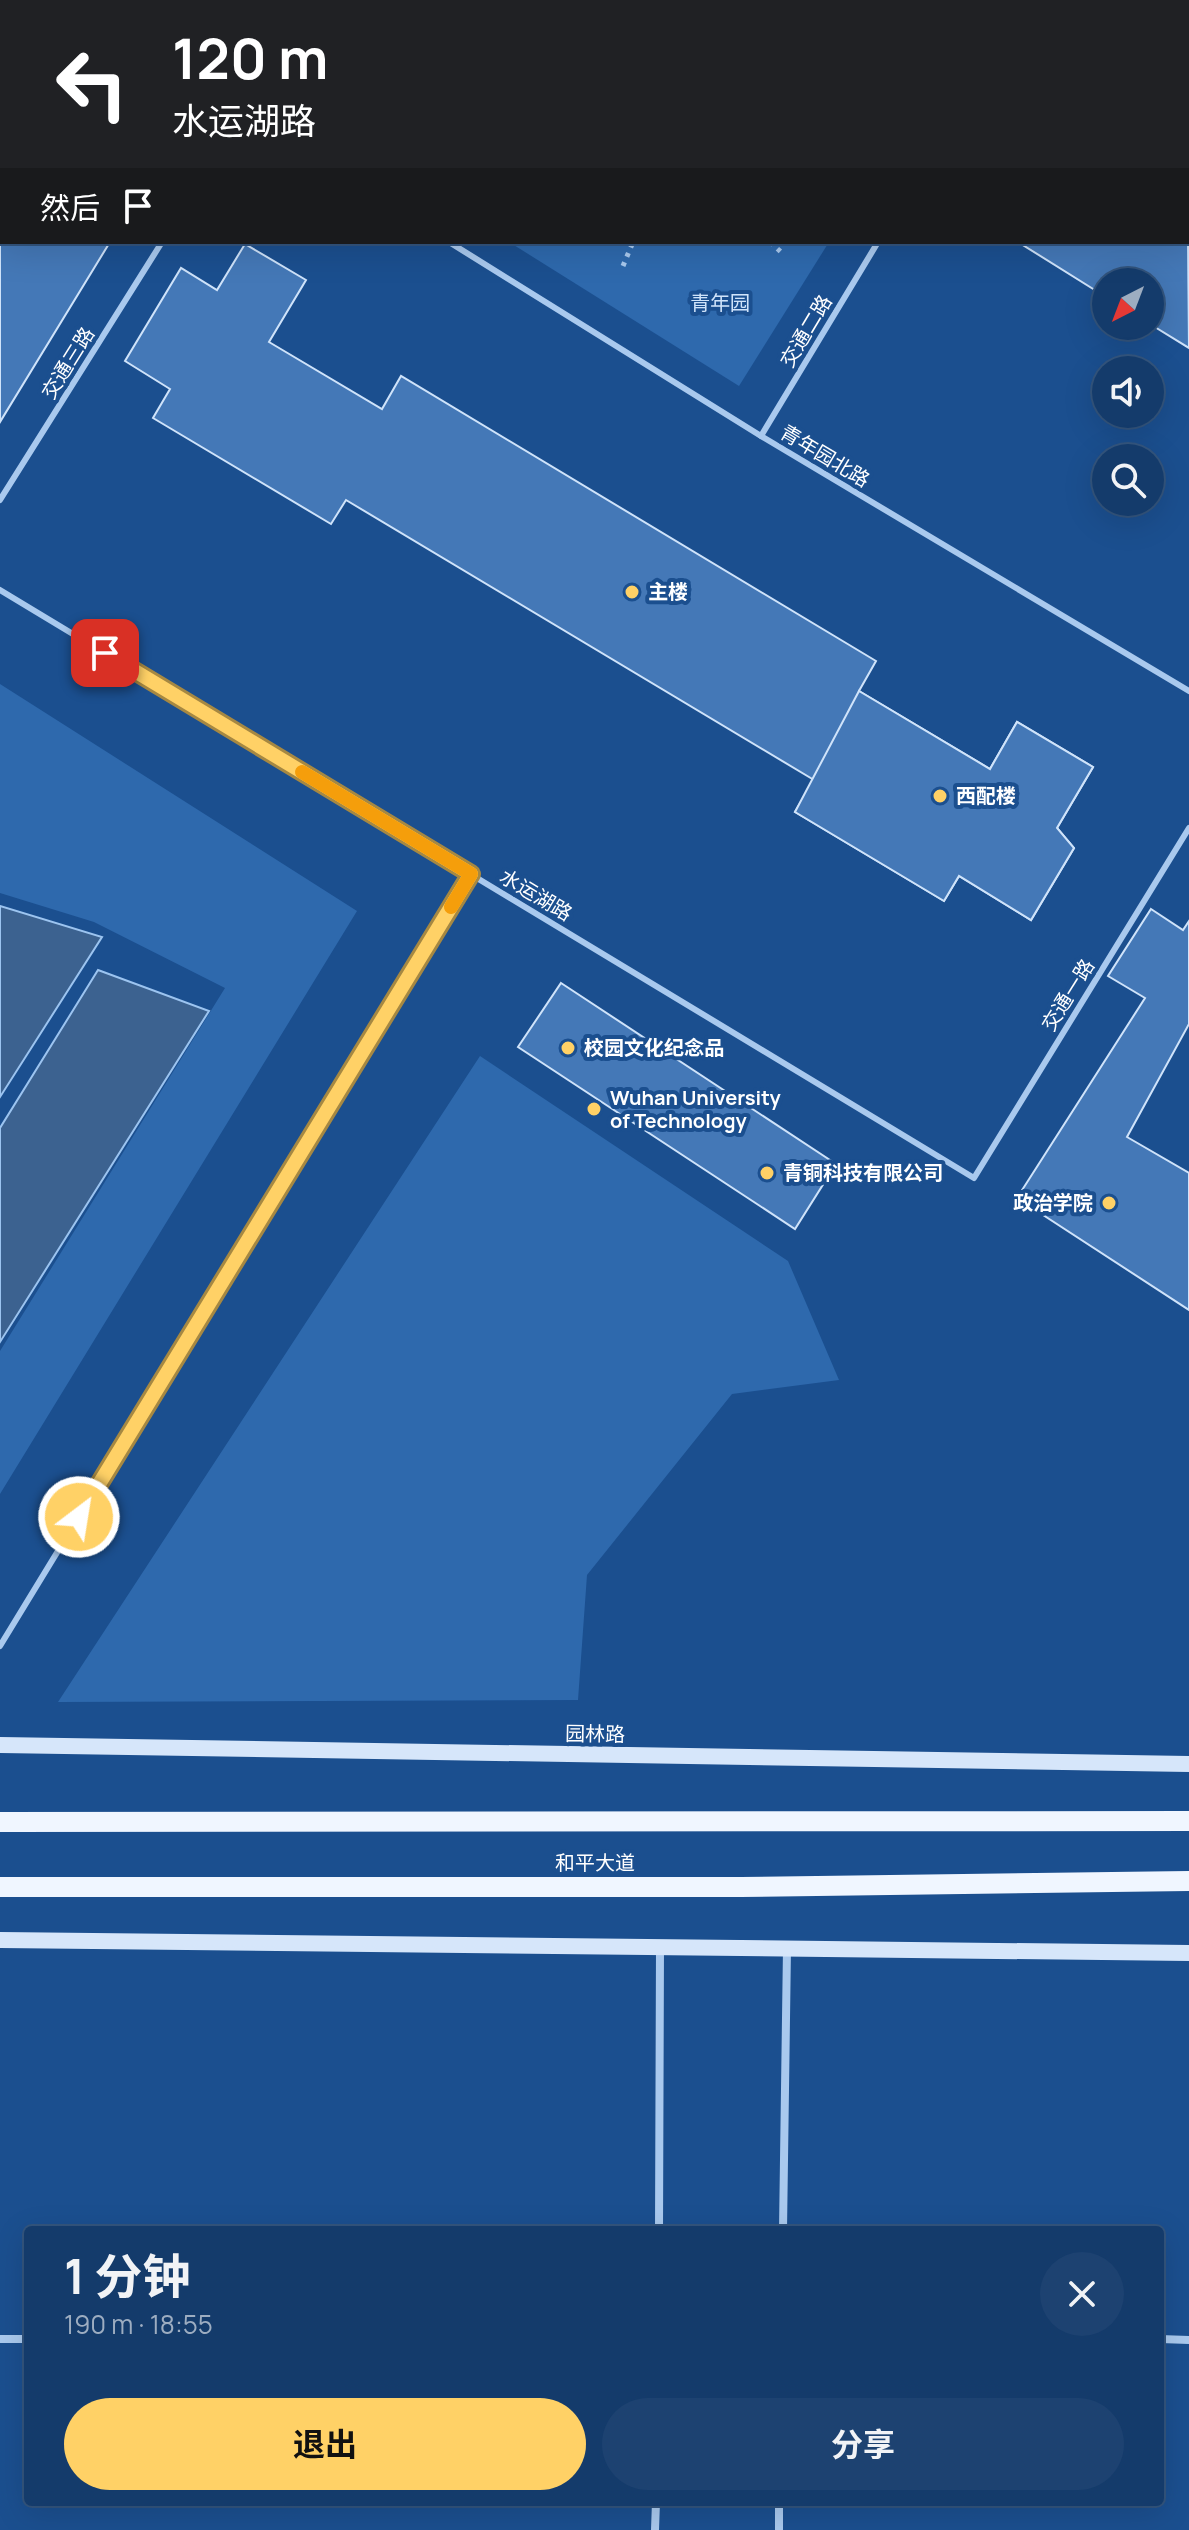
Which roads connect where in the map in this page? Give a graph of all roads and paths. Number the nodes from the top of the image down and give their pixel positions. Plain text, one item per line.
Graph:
1 (161, 244) edge
2 (452, 244) edge
3 (632, 244) edge
4 (772, 244) edge
5 (877, 244) edge
6 (781, 252) dead end
7 (623, 266) dead end
8 (761, 436) junction
9 (0, 500) edge
10 (0, 590) edge
11 (1189, 691) edge
12 (1189, 828) edge
13 (471, 874) junction
14 (974, 1178) joint
15 (0, 1646) edge
16 (0, 1745) edge
17 (1189, 1764) edge
18 (1189, 1821) edge
19 (0, 1822) edge
20 (1189, 1881) edge
21 (0, 1887) edge
22 (0, 1940) edge
23 (660, 1946) junction
24 (787, 1948) junction
25 (1189, 1953) edge
26 (659, 2226) edge
27 (783, 2226) edge
28 (0, 2339) edge
29 (24, 2339) edge
30 (1164, 2339) edge
31 (1189, 2340) edge
32 (656, 2506) edge
33 (779, 2506) edge
34 (655, 2530) edge
35 (779, 2530) edge

1 - 9 lane, 交通三路
2 - 8 lane, 青年园北路
3 - 7 path
4 - 6 path
5 - 8 lane, 交通二路
8 - 11 lane, 青年园北路
10 - 13 lane, 水运湖路
12 - 14 lane, 交通一路
13 - 14 lane, 水运湖路
13 - 15 lane
16 - 17 main road, 园林路
18 - 19 main road, 和平大道
20 - 21 main road, 和平大道
22 - 23 main road
23 - 24 main road
23 - 26 street
24 - 25 main road
24 - 27 street
28 - 29 street
30 - 31 street
32 - 34 street
33 - 35 street

